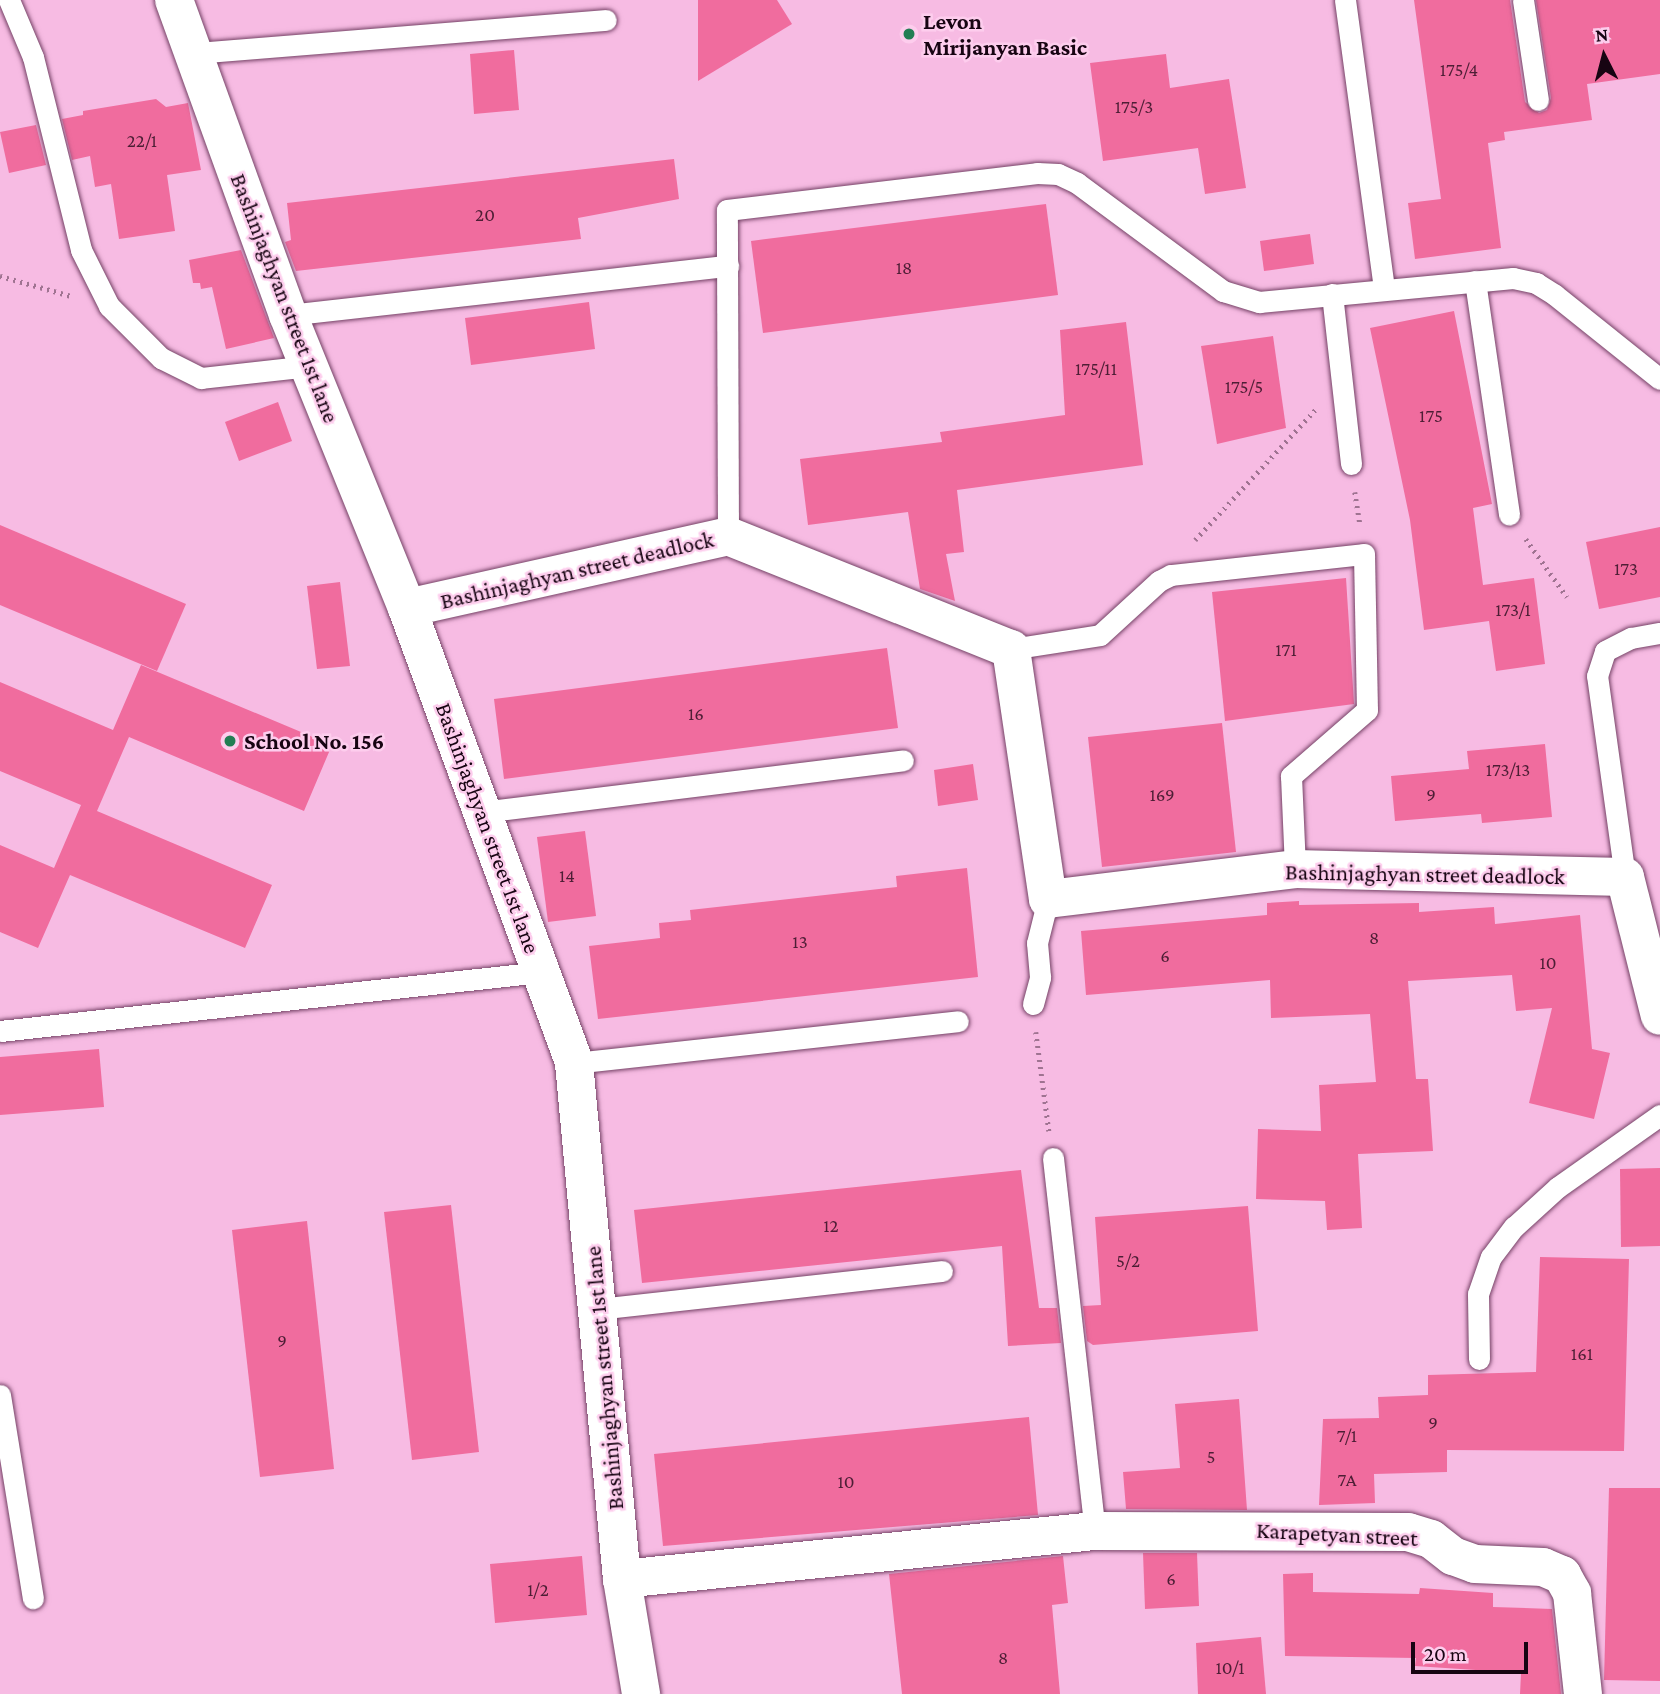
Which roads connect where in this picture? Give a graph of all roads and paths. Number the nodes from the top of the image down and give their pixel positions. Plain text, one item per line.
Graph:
1 (9, 0) edge
2 (174, 0) edge
3 (1345, 0) edge
4 (1523, 0) edge
5 (606, 20) dead end
6 (195, 53) junction
7 (1538, 100) dead end
8 (728, 267) junction
9 (0, 276) edge
10 (1475, 281) junction
11 (1384, 289) junction
12 (1332, 294) junction
13 (109, 306) junction
14 (288, 315) junction
15 (310, 366) junction
16 (1660, 379) edge
17 (1305, 420) dead end
18 (1351, 464) joint
19 (1509, 515) joint
20 (728, 536) junction
21 (1195, 540) dead end
22 (1364, 554) junction
23 (1567, 597) dead end
24 (407, 608) junction
25 (1660, 633) edge
26 (1011, 649) junction
27 (903, 760) dead end
28 (482, 812) junction
29 (1295, 869) junction
30 (1625, 877) junction
31 (1048, 899) junction
32 (541, 972) junction
33 (1658, 999) edge
34 (1033, 1004) joint
35 (958, 1021) dead end
36 (0, 1031) edge
37 (574, 1063) junction
38 (1660, 1115) edge
39 (1053, 1158) joint
40 (942, 1270) dead end
41 (598, 1309) junction
42 (1479, 1359) dead end
43 (0, 1395) edge
44 (1101, 1532) junction
45 (622, 1579) junction
46 (33, 1598) dead end
47 (641, 1694) edge
48 (1583, 1694) edge

1 - 13 lane
2 - 6 street, Bashinjaghyan street 1st lane
3 - 11 lane
4 - 7 lane
5 - 6 lane
6 - 14 street, Bashinjaghyan street 1st lane
8 - 12 lane
8 - 14 lane
8 - 20 lane
9 - 13 path
10 - 11 lane
10 - 16 lane
10 - 19 lane
11 - 12 lane
12 - 18 lane
13 - 15 lane
14 - 15 street, Bashinjaghyan street 1st lane
15 - 24 street, Bashinjaghyan street 1st lane
17 - 21 path
18 - 22 path
19 - 23 path
20 - 24 street, Bashinjaghyan street deadlock
20 - 26 street, Bashinjaghyan street deadlock
22 - 26 lane
22 - 29 lane
24 - 28 street, Bashinjaghyan street 1st lane
25 - 30 lane
26 - 31 street
27 - 28 lane
28 - 32 street, Bashinjaghyan street 1st lane
29 - 30 street, Bashinjaghyan street deadlock
29 - 31 street, Bashinjaghyan street deadlock
30 - 33 street
31 - 34 lane
32 - 36 lane
32 - 37 street, Bashinjaghyan street 1st lane
34 - 39 path
35 - 37 lane
37 - 41 street, Bashinjaghyan street 1st lane
38 - 42 lane
39 - 44 lane
40 - 41 lane
41 - 45 street, Bashinjaghyan street 1st lane
43 - 46 lane
44 - 45 street, Karapetyan street
44 - 48 street, Karapetyan street
45 - 47 street, Bashinjaghyan street 1st lane

